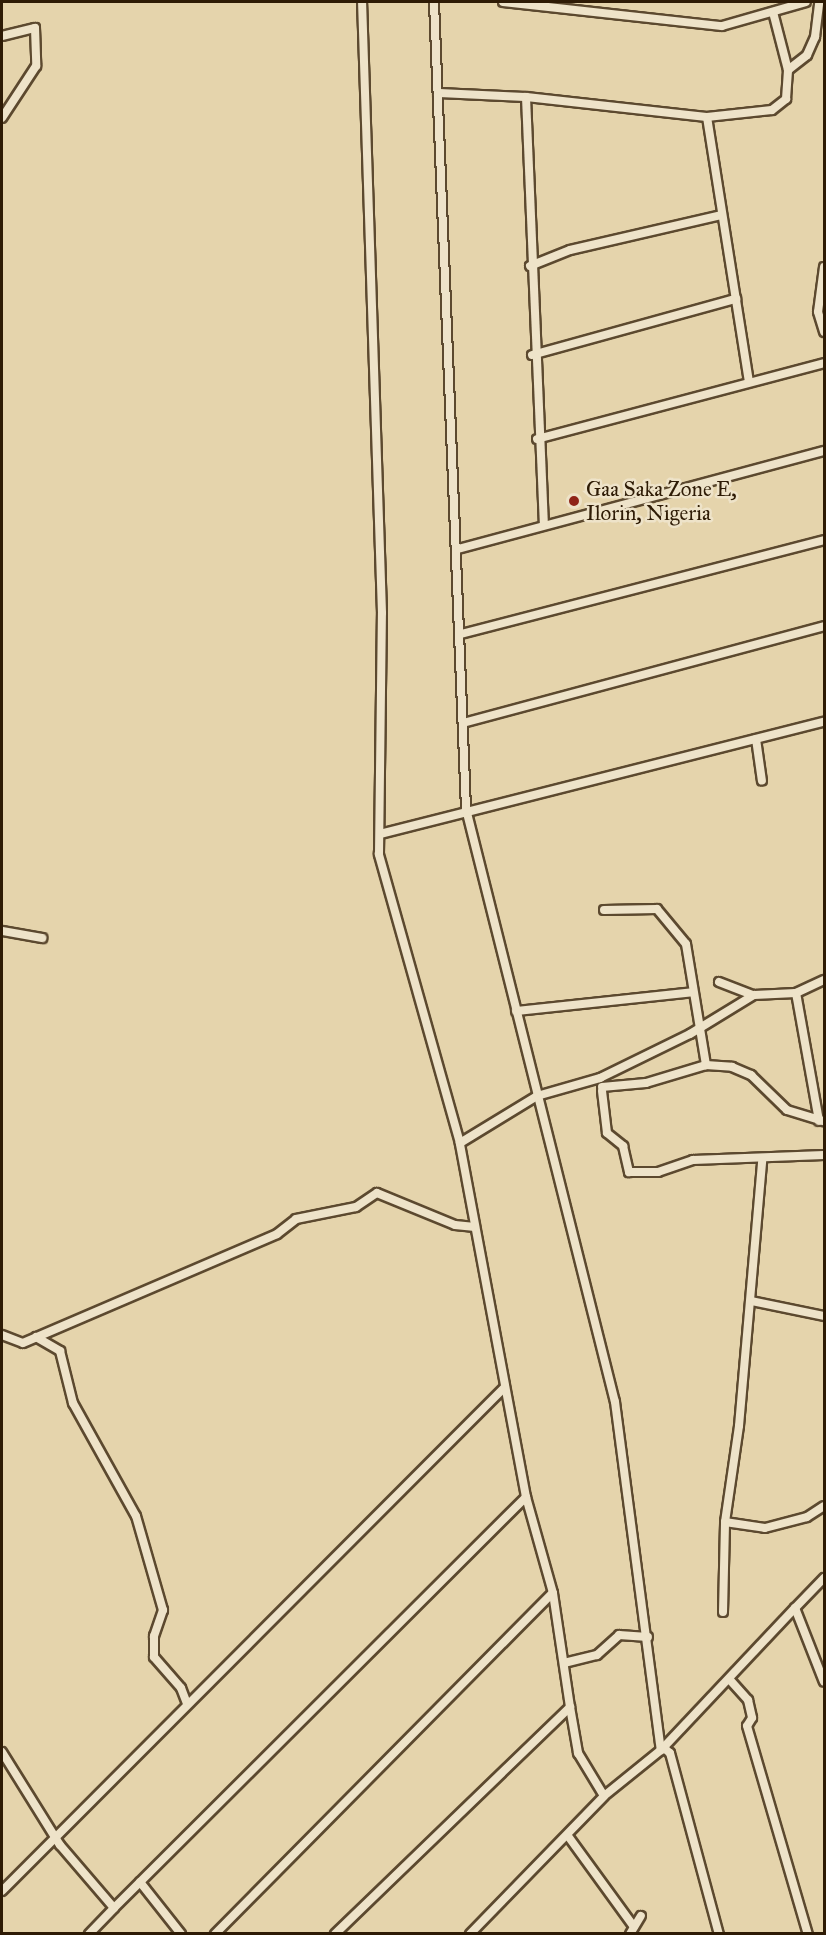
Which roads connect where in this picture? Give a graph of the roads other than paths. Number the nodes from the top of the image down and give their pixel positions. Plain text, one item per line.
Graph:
1 (362, 2) edge
2 (434, 2) edge
3 (503, 2) edge
4 (806, 2) edge
5 (819, 2) edge
6 (772, 12) junction
7 (2, 36) edge
8 (788, 70) junction
9 (438, 93) junction
10 (526, 97) junction
11 (707, 117) junction
12 (2, 118) edge
13 (722, 215) junction
14 (530, 266) junction
15 (825, 267) edge
16 (736, 299) junction
17 (825, 332) edge
18 (532, 355) junction
19 (825, 363) edge
20 (749, 382) junction
21 (537, 439) junction
22 (825, 451) edge
23 (544, 524) junction
24 (825, 540) edge
25 (458, 549) junction
26 (825, 626) edge
27 (461, 634) junction
28 (825, 722) edge
29 (463, 723) junction
30 (756, 739) junction
31 (762, 781) dead end
32 (466, 809) junction
33 (380, 834) junction
34 (604, 910) dead end
35 (2, 931) edge
36 (42, 938) dead end
37 (825, 980) edge
38 (719, 982) dead end
39 (693, 992) junction
40 (796, 993) junction
41 (754, 995) junction
42 (516, 1011) junction
43 (696, 1028) junction
44 (706, 1065) junction
45 (600, 1078) junction
46 (602, 1091) junction
47 (537, 1096) junction
48 (822, 1121) edge
49 (459, 1143) junction
50 (825, 1155) edge
51 (762, 1161) junction
52 (475, 1227) junction
53 (751, 1301) junction
54 (825, 1316) edge
55 (2, 1335) edge
56 (36, 1337) junction
57 (505, 1387) junction
58 (526, 1497) junction
59 (825, 1506) edge
60 (725, 1522) junction
61 (825, 1578) edge
62 (553, 1593) junction
63 (795, 1608) junction
64 (723, 1612) dead end
65 (648, 1637) junction
66 (564, 1664) junction
67 (730, 1680) junction
68 (825, 1682) edge
69 (187, 1704) junction
70 (570, 1707) junction
71 (662, 1749) junction
72 (2, 1752) edge
73 (604, 1796) junction
74 (568, 1836) junction
75 (54, 1837) junction
76 (140, 1882) junction
77 (2, 1891) edge
78 (114, 1908) junction
79 (641, 1916) dead end
80 (632, 1931) edge
81 (89, 1934) edge
82 (181, 1934) edge
83 (215, 1934) edge
84 (335, 1934) edge
85 (470, 1934) edge
86 (719, 1934) edge
87 (808, 1934) edge

1 - 33 street
2 - 9 street
3 - 6 street
4 - 6 street
5 - 8 street
6 - 8 street
7 - 12 street
8 - 11 street
9 - 10 street
9 - 25 street
10 - 11 street
10 - 14 street
11 - 13 street
13 - 14 street
13 - 16 street
14 - 18 street
15 - 17 street
16 - 18 street
16 - 20 street
18 - 21 street
19 - 20 street
20 - 21 street
21 - 23 street
22 - 23 street
23 - 25 street
24 - 27 street
25 - 27 street
26 - 29 street
27 - 29 street
28 - 30 street
29 - 32 street
30 - 31 street
30 - 32 street
32 - 33 street
32 - 42 street
33 - 49 street
34 - 39 street
35 - 36 street
37 - 40 street
38 - 41 street
39 - 42 street
39 - 43 street
40 - 41 street
40 - 48 street
41 - 43 street
42 - 47 street
43 - 44 street
43 - 45 street
44 - 46 street
44 - 48 street
45 - 46 street
45 - 47 street
46 - 51 street
47 - 49 street
47 - 65 street
49 - 52 street
50 - 51 street
51 - 53 street
52 - 56 street
52 - 57 street
53 - 54 street
53 - 60 street
55 - 56 street
56 - 69 street
57 - 58 street
57 - 69 street
58 - 62 street
58 - 76 street
59 - 60 street
60 - 64 street
61 - 63 street
62 - 66 street
62 - 83 street
63 - 67 street
63 - 68 street
65 - 66 street
65 - 71 street
66 - 70 street
67 - 71 street
67 - 87 street
69 - 75 street
70 - 73 street
70 - 84 street
71 - 73 street
71 - 86 street
72 - 75 street
73 - 74 street
74 - 80 street
74 - 85 street
75 - 77 street
75 - 78 street
76 - 78 street
76 - 82 street
78 - 81 street
79 - 80 street

